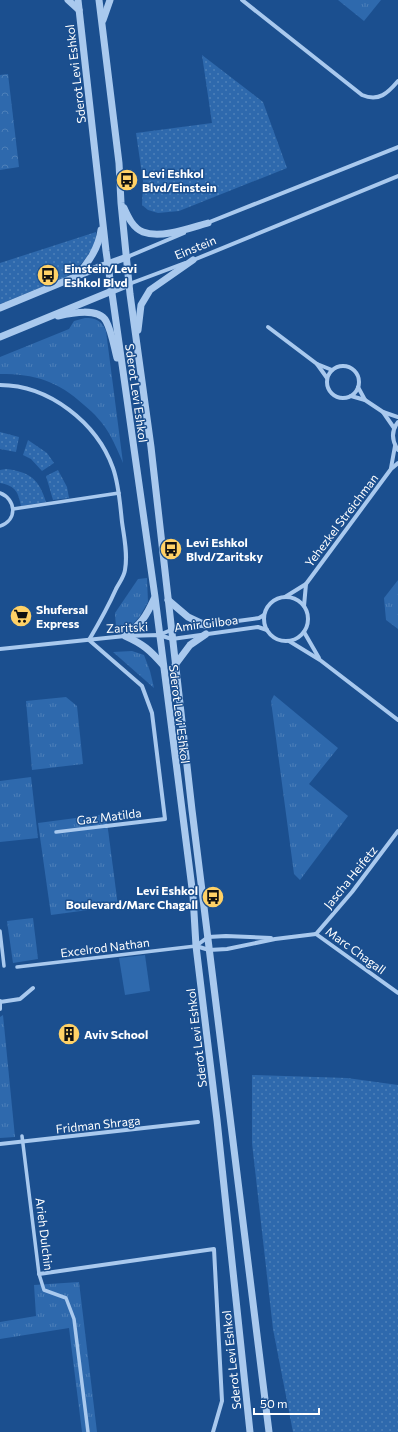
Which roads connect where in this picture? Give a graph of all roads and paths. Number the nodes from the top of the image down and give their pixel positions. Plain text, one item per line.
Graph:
1 (68, 0) edge
2 (78, 0) edge
3 (99, 0) edge
4 (110, 0) edge
5 (242, 0) edge
6 (79, 10) junction
7 (102, 26) junction
8 (398, 81) edge
9 (398, 147) edge
10 (398, 176) edge
11 (122, 203) junction
12 (102, 214) junction
13 (208, 223) junction
14 (127, 257) junction
15 (193, 260) junction
16 (108, 264) junction
17 (71, 279) junction
18 (129, 284) junction
19 (112, 291) junction
20 (0, 308) edge
21 (39, 321) junction
22 (268, 327) dead end
23 (0, 337) edge
24 (138, 350) junction
25 (317, 364) junction
26 (332, 370) junction
27 (327, 378) junction
28 (124, 382) junction
29 (0, 385) edge
30 (358, 387) junction
31 (351, 396) junction
32 (365, 400) junction
33 (383, 412) junction
34 (398, 417) edge
35 (398, 422) edge
36 (394, 428) junction
37 (395, 446) junction
38 (398, 450) edge
39 (398, 464) edge
40 (391, 469) junction
41 (0, 492) edge
42 (119, 493) junction
43 (13, 509) junction
44 (0, 526) edge
45 (306, 584) junction
46 (155, 597) junction
47 (285, 597) junction
48 (168, 600) junction
49 (304, 606) junction
50 (264, 614) junction
51 (205, 625) junction
52 (171, 630) junction
53 (267, 630) junction
54 (304, 632) junction
55 (206, 634) junction
56 (159, 635) junction
57 (125, 636) junction
58 (172, 639) junction
59 (89, 640) junction
60 (289, 641) junction
61 (0, 649) edge
62 (320, 660) junction
63 (175, 665) junction
64 (163, 666) junction
65 (398, 720) edge
66 (106, 826) joint
67 (398, 831) edge
68 (56, 832) dead end
69 (0, 931) edge
70 (316, 934) junction
71 (208, 937) junction
72 (275, 939) junction
73 (196, 946) junction
74 (209, 950) junction
75 (4, 966) dead end
76 (17, 967) dead end
77 (33, 988) dead end
78 (398, 993) edge
79 (0, 1001) edge
80 (0, 1009) edge
81 (198, 1122) dead end
82 (22, 1136) dead end
83 (23, 1142) junction
84 (0, 1144) edge
85 (39, 1274) junction
86 (88, 1432) edge
87 (213, 1432) edge
88 (250, 1432) edge
89 (269, 1432) edge

1 - 6 street
2 - 6 street, Sderot Levi Eshkol
3 - 7 street, Sderot Levi Eshkol
4 - 7 street
5 - 8 street
6 - 12 street, Sderot Levi Eshkol
7 - 11 street, Sderot Levi Eshkol
9 - 13 street, Einstein
10 - 15 street, Einstein
11 - 13 street
11 - 14 street, Sderot Levi Eshkol
12 - 16 street, Sderot Levi Eshkol
12 - 17 street
13 - 14 street, Einstein
14 - 16 street, Einstein
14 - 18 street, Sderot Levi Eshkol
15 - 18 street, Einstein
15 - 24 street
16 - 17 street, Einstein
16 - 19 street, Sderot Levi Eshkol
17 - 20 street, Einstein
18 - 19 street, Einstein
18 - 24 street, Sderot Levi Eshkol
19 - 21 street, Einstein
19 - 28 street, Sderot Levi Eshkol
21 - 23 street, Einstein
21 - 28 street
22 - 25 street
24 - 48 street, Sderot Levi Eshkol
25 - 26 street
25 - 27 street
26 - 27 street
26 - 30 street
27 - 31 street
28 - 46 street, Sderot Levi Eshkol
29 - 42 street
30 - 31 street
30 - 32 street
31 - 32 street
32 - 33 street
33 - 34 street
33 - 36 street
35 - 36 street
36 - 37 street
37 - 38 street
37 - 40 street
39 - 40 street
40 - 45 street, Yehezkel Streichman
41 - 43 street
42 - 43 street
42 - 59 street
43 - 44 street
45 - 47 street
45 - 49 street
46 - 56 street, Sderot Levi Eshkol
46 - 57 street
47 - 49 street
47 - 50 street
48 - 51 street
48 - 52 street, Sderot Levi Eshkol
49 - 54 street
50 - 51 street, Amir Gilboa
50 - 53 street
51 - 52 street, Amir Gilboa
52 - 56 street, Amir Gilboa
52 - 58 street, Sderot Levi Eshkol
53 - 55 street, Amir Gilboa
53 - 60 street
54 - 60 street
54 - 62 street
55 - 58 street, Amir Gilboa
55 - 63 street
56 - 57 street, Zaritski
56 - 58 street, Amir Gilboa
56 - 64 street, Sderot Levi Eshkol
57 - 59 street, Zaritski
57 - 64 street
58 - 63 street, Sderot Levi Eshkol
59 - 61 street, Zaritski
59 - 66 street, Gaz Matilda
60 - 62 street
62 - 65 street
63 - 71 street, Sderot Levi Eshkol
64 - 73 street, Sderot Levi Eshkol
66 - 68 street, Gaz Matilda
67 - 70 street, Jascha Heifetz
69 - 75 street
70 - 72 street, Marc Chagall
70 - 78 street, Marc Chagall
71 - 72 street, Marc Chagall
71 - 73 street
71 - 74 street, Sderot Levi Eshkol
72 - 74 street, Marc Chagall
73 - 74 street, Marc Chagall
73 - 76 street, Excelrod Nathan
73 - 88 street, Sderot Levi Eshkol
74 - 89 street, Sderot Levi Eshkol
77 - 79 street
79 - 80 street
81 - 83 street, Fridman Shraga
82 - 83 street, Arieh Dulchin
83 - 84 street, Fridman Shraga
83 - 85 street, Arieh Dulchin
85 - 86 street, Arieh Dulchin
85 - 87 street, Sderot Levi Eshkol

